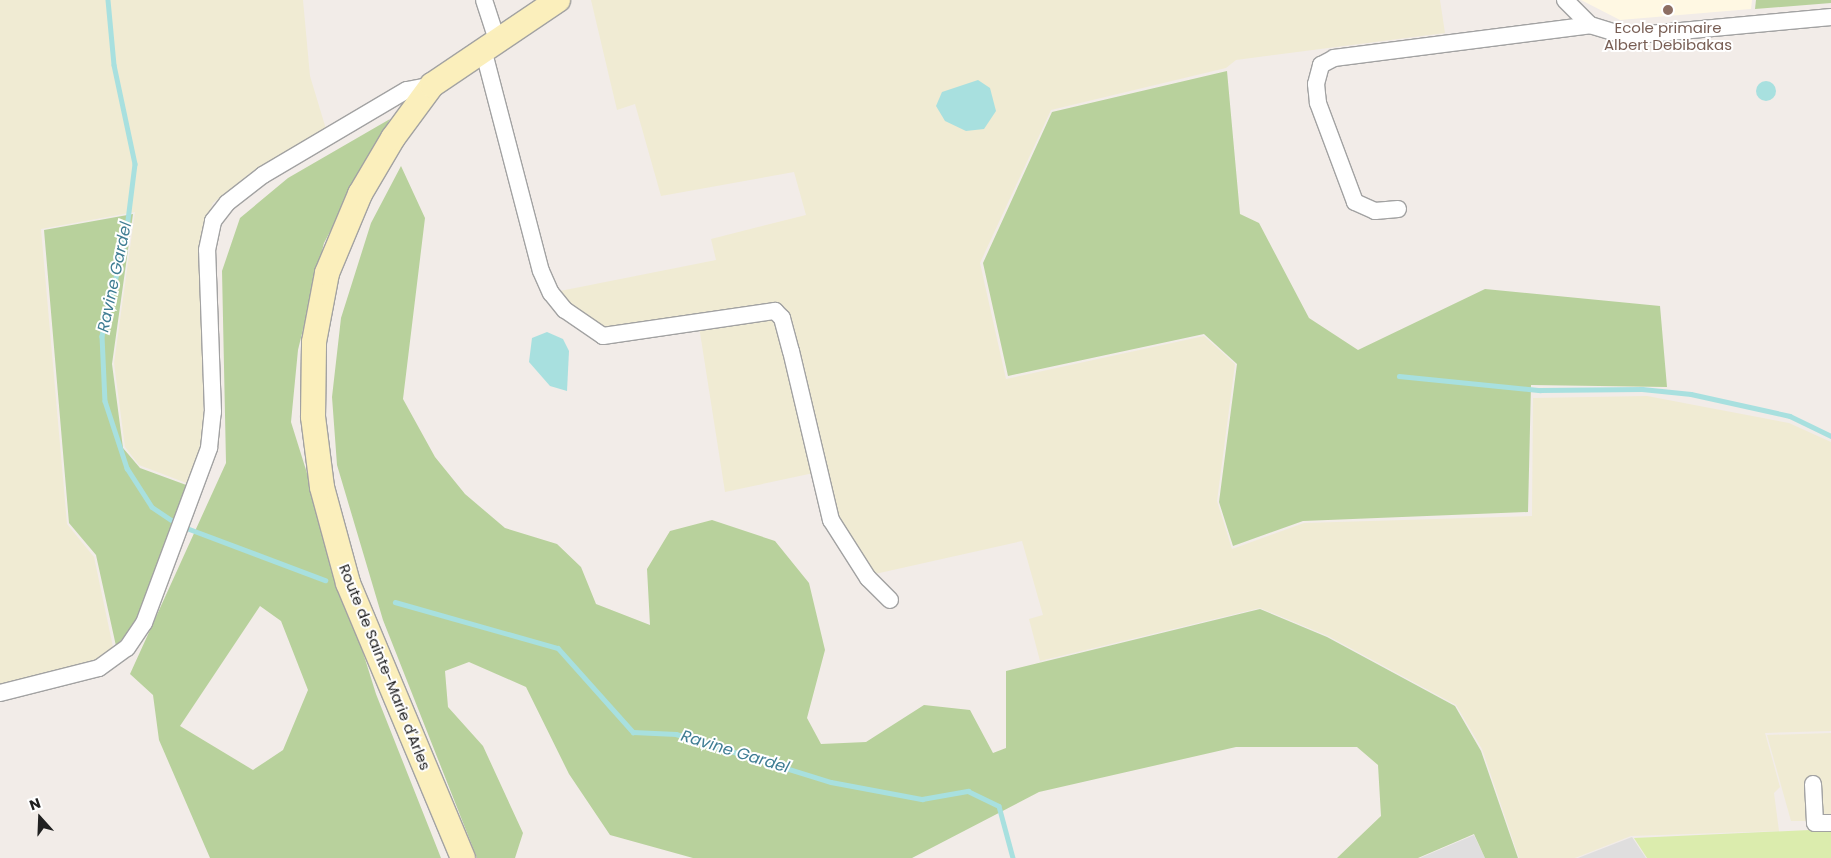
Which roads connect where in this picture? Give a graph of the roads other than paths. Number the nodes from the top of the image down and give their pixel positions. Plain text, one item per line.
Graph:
1 (484, 0) edge
2 (558, 0) edge
3 (1565, 0) edge
4 (1831, 17) edge
5 (1590, 25) junction
6 (489, 44) junction
7 (432, 85) junction
8 (1398, 209) dead end
9 (890, 600) dead end
10 (0, 693) edge
11 (1813, 784) dead end
12 (1831, 823) edge
13 (463, 858) edge

1 - 6 street
2 - 6 main road, Route de Sainte-Marie d'Arles
3 - 5 street
4 - 5 street
5 - 8 street
6 - 7 main road, Route de Sainte-Marie d'Arles
6 - 9 street
7 - 10 street
7 - 13 main road, Route de Sainte-Marie d'Arles
11 - 12 street

